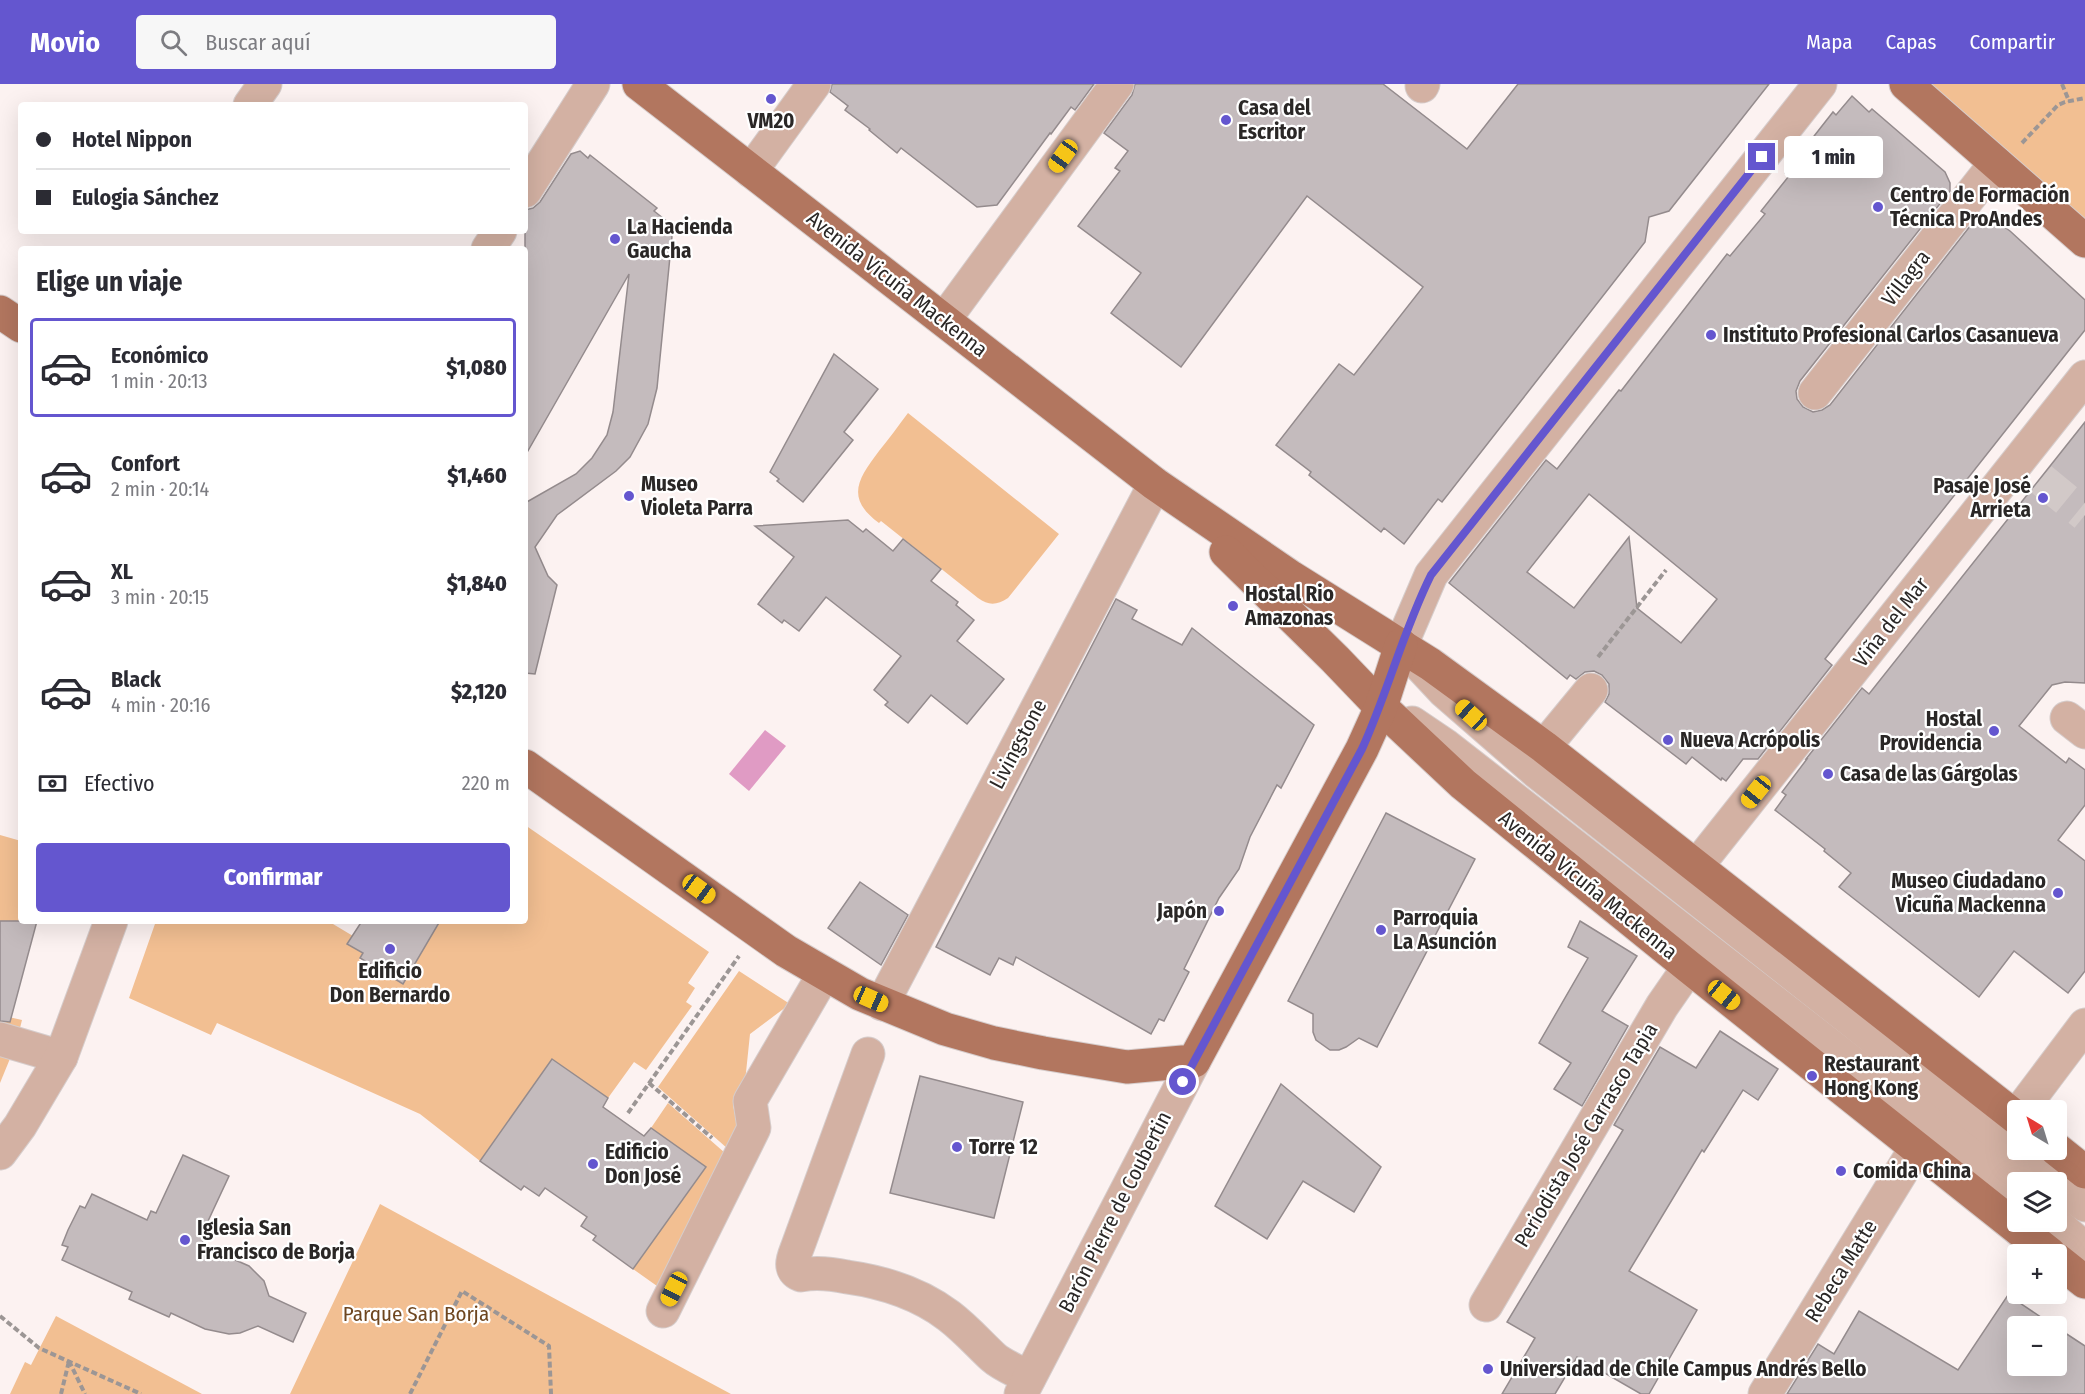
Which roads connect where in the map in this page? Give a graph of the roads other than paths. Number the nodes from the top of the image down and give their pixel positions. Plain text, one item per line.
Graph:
1 (265, 84) edge
2 (593, 84) edge
3 (639, 84) edge
4 (814, 84) edge
5 (1117, 84) edge
6 (1820, 84) edge
7 (1906, 84) edge
8 (252, 102) edge
9 (2009, 153) junction
10 (751, 171) junction
11 (528, 186) edge
12 (2085, 241) edge
13 (0, 312) edge
14 (944, 320) junction
15 (18, 324) edge
16 (2085, 376) edge
17 (1815, 393) dead end
18 (1155, 484) junction
19 (1401, 645) junction
20 (1585, 697) road end
21 (1381, 707) junction
22 (1544, 747) junction
23 (528, 768) edge
24 (1696, 867) junction
25 (110, 924) edge
26 (1689, 967) junction
27 (824, 974) junction
28 (882, 1004) junction
29 (2085, 1025) edge
30 (0, 1040) edge
31 (868, 1054) dead end
32 (62, 1057) junction
33 (1194, 1061) junction
34 (2029, 1100) edge
35 (2007, 1107) edge
36 (1916, 1148) junction
37 (0, 1153) edge
38 (2067, 1158) edge
39 (2043, 1172) edge
40 (2085, 1172) edge
41 (2007, 1183) edge
42 (2067, 1191) edge
43 (2085, 1205) edge
44 (2065, 1232) edge
45 (2037, 1244) edge
46 (2085, 1250) edge
47 (2067, 1268) edge
48 (2085, 1282) edge
49 (1486, 1305) dead end
50 (663, 1311) dead end
51 (1025, 1386) edge
52 (1765, 1394) edge

1 - 8 street
2 - 11 street
3 - 10 main road, Avenida Vicuña Mackenna
4 - 10 street
5 - 14 street
6 - 19 street
7 - 9 main road
9 - 12 main road
9 - 17 street, Villagra
10 - 14 main road, Avenida Vicuña Mackenna
13 - 15 main road
14 - 18 main road, Avenida Vicuña Mackenna
16 - 24 street, Viña del Mar
18 - 19 main road, Avenida Vicuña Mackenna
18 - 21 main road, Avenida Vicuña Mackenna
18 - 28 street, Livingstone
19 - 21 main road, Barón Pierre de Coubertin
19 - 22 main road, Avenida Vicuña Mackenna
19 - 39 street
20 - 22 street
21 - 26 main road, Avenida Vicuña Mackenna
21 - 33 main road, Barón Pierre de Coubertin
21 - 41 street
22 - 24 main road, Avenida Vicuña Mackenna
23 - 27 main road
24 - 35 main road, Avenida Vicuña Mackenna
25 - 32 street
26 - 36 main road, Avenida Vicuña Mackenna
26 - 49 street, Periodista José Carrasco Tapia
27 - 28 main road
27 - 50 street
28 - 33 main road
29 - 34 street
30 - 32 street
31 - 51 street
32 - 37 street
33 - 51 street, Barón Pierre de Coubertin
36 - 45 main road, Avenida Vicuña Mackenna
36 - 52 street, Rebeca Matte
38 - 40 main road
42 - 43 street
44 - 46 street
47 - 48 main road

